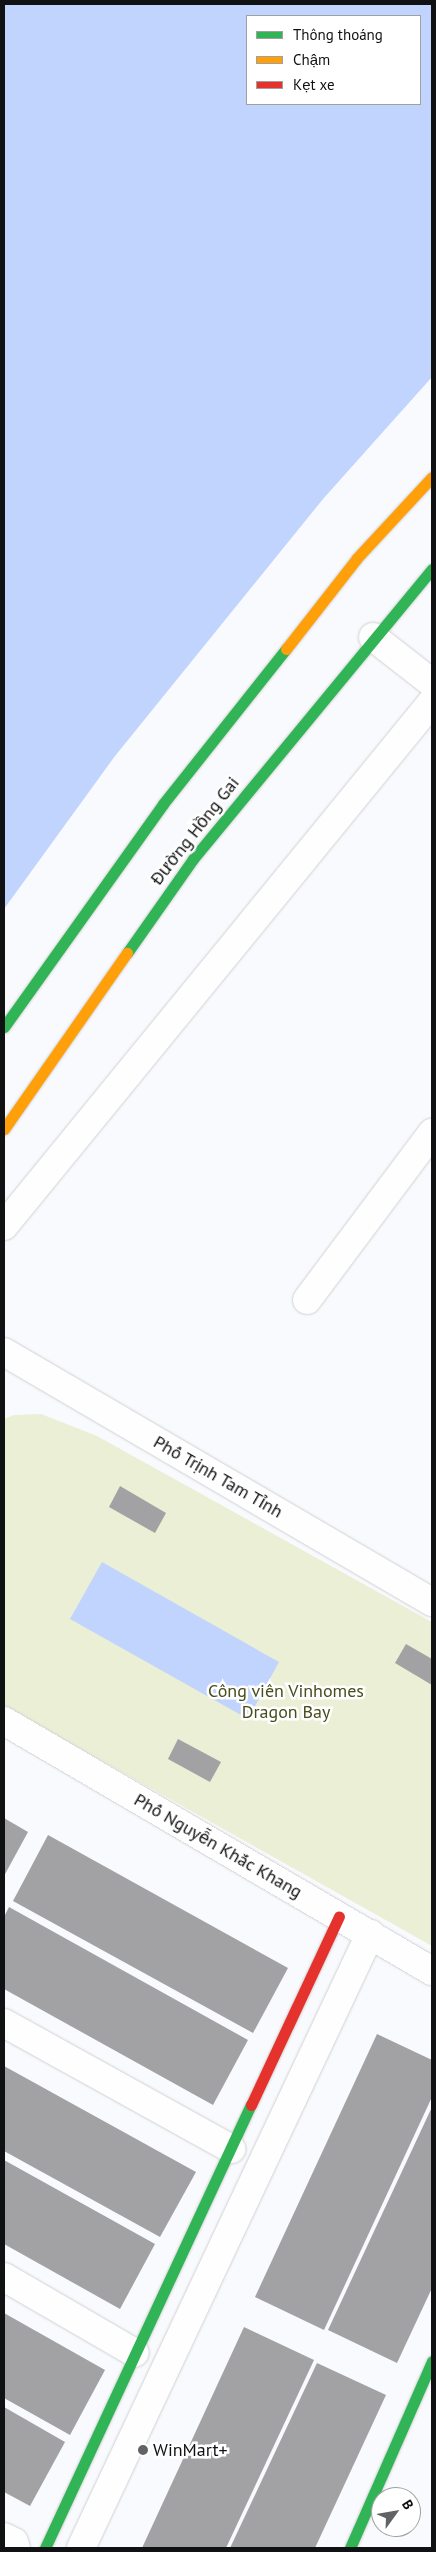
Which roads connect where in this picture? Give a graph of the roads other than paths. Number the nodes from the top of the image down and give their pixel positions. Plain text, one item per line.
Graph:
1 (432, 477) edge
2 (428, 581) edge
3 (373, 636) junction
4 (432, 683) edge
5 (432, 702) edge
6 (4, 1027) edge
7 (4, 1129) edge
8 (432, 1133) edge
9 (4, 1226) edge
10 (307, 1300) dead end
11 (4, 1352) edge
12 (432, 1602) edge
13 (4, 1721) edge
14 (339, 1916) junction
15 (370, 1934) junction
16 (432, 1971) edge
17 (4, 2023) edge
18 (230, 2149) junction
19 (4, 2277) edge
20 (135, 2352) junction
21 (432, 2361) edge
22 (4, 2537) edge
23 (16, 2548) edge
24 (45, 2548) edge
25 (81, 2548) edge
26 (350, 2548) edge

1 - 6 street
2 - 3 street, Đường Hồng Gai
3 - 4 street
3 - 7 street, Đường Hồng Gai
5 - 9 street
8 - 10 street
11 - 12 street, Phố Trịnh Tam Tỉnh
13 - 14 street, Phố Nguyễn Khắc Khang
14 - 15 street, Phố Nguyễn Khắc Khang
14 - 18 street
15 - 16 street, Phố Nguyễn Khắc Khang
15 - 25 street
17 - 18 street
18 - 20 street
19 - 20 street
20 - 24 street
21 - 26 street
22 - 23 street

